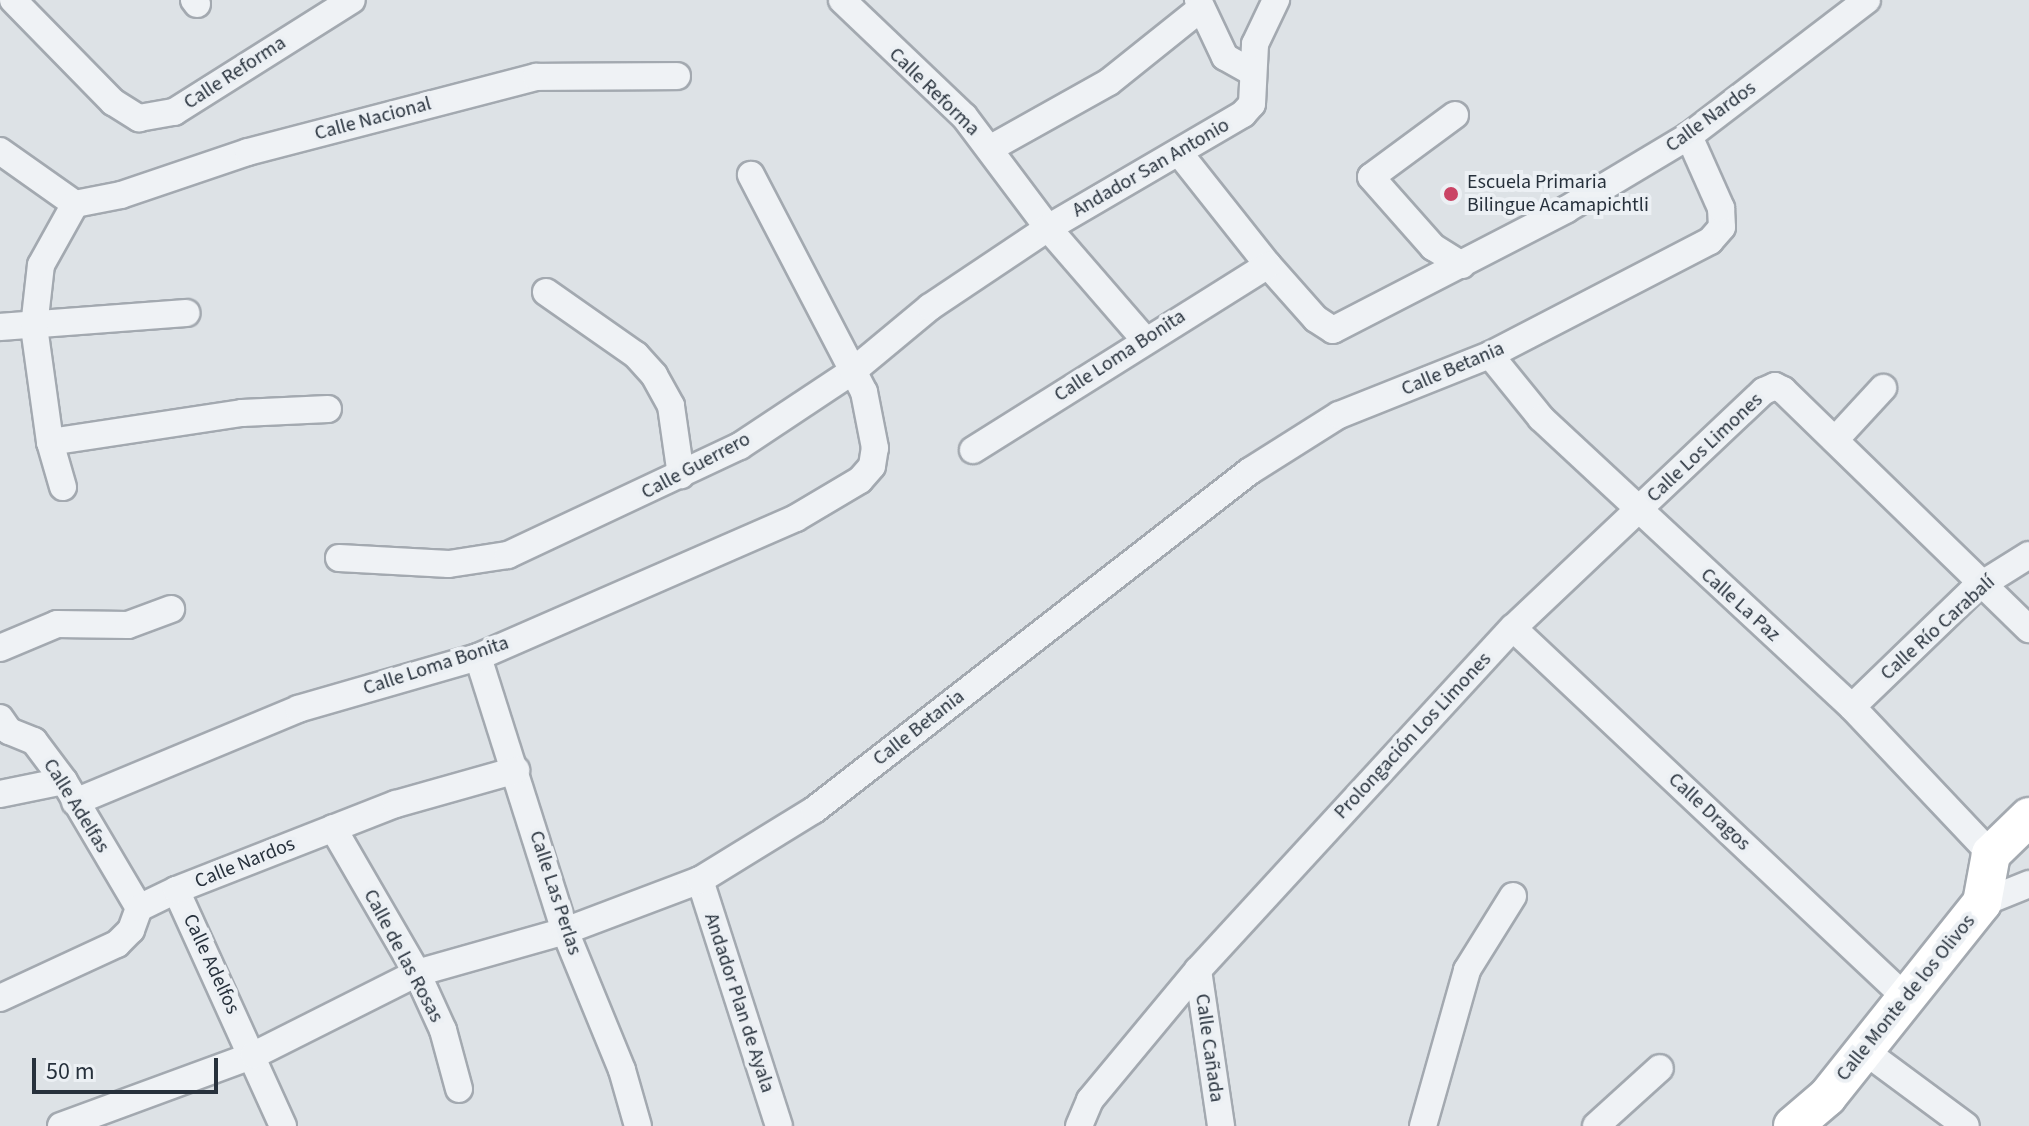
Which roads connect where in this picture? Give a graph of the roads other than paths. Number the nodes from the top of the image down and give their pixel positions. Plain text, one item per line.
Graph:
1 (13, 0) edge
2 (842, 0) edge
3 (1276, 0) edge
4 (1867, 0) edge
5 (341, 3) edge
6 (1198, 5) edge
7 (1250, 71) junction
8 (677, 76) dead end
9 (1455, 115) dead end
10 (1689, 136) junction
11 (991, 148) junction
12 (0, 151) edge
13 (1180, 154) junction
14 (751, 175) dead end
15 (75, 204) junction
16 (1048, 228) junction
17 (1268, 265) junction
18 (1462, 265) junction
19 (546, 292) dead end
20 (186, 313) dead end
21 (0, 327) edge
22 (34, 327) junction
23 (1144, 339) junction
24 (1490, 355) junction
25 (853, 371) junction
26 (1883, 388) dead end
27 (328, 409) dead end
28 (1835, 440) junction
29 (50, 442) junction
30 (973, 450) dead end
31 (681, 475) junction
32 (63, 487) dead end
33 (1637, 512) junction
34 (2029, 555) edge
35 (339, 558) dead end
36 (1984, 583) junction
37 (171, 609) dead end
38 (1513, 628) junction
39 (2029, 629) edge
40 (0, 648) edge
41 (478, 657) junction
42 (1852, 707) junction
43 (0, 718) edge
44 (516, 770) junction
45 (70, 792) junction
46 (0, 794) edge
47 (2029, 817) edge
48 (333, 828) junction
49 (1991, 854) junction
50 (700, 880) junction
51 (2029, 884) edge
52 (176, 890) junction
53 (1513, 896) dead end
54 (1982, 903) junction
55 (139, 908) junction
56 (565, 931) junction
57 (1198, 970) junction
58 (417, 973) junction
59 (1904, 996) junction
60 (0, 998) edge
61 (1862, 1049) junction
62 (254, 1055) junction
63 (1660, 1068) dead end
64 (459, 1089) dead end
65 (61, 1126) edge
66 (283, 1126) edge
67 (638, 1126) edge
68 (779, 1126) edge
69 (1079, 1126) edge
70 (1221, 1126) edge
71 (1423, 1126) edge
72 (1596, 1126) edge
73 (1793, 1126) edge
74 (1966, 1126) edge

1 - 5 street, Calle Reforma
2 - 11 street, Calle Reforma
3 - 7 street
4 - 10 street, Calle Nardos
6 - 7 street
6 - 11 street
7 - 13 street, Andador San Antonio
8 - 15 street, Calle Nacional
9 - 18 street
10 - 18 street, Calle Nardos
10 - 24 street, Calle Betania
11 - 16 street, Calle Reforma
12 - 15 street
13 - 16 street, Andador San Antonio
13 - 17 street
14 - 25 street
15 - 22 street
16 - 23 street, Calle Reforma
16 - 25 street, Calle Guerrero
17 - 18 street, Calle Nardos
17 - 23 street, Calle Loma Bonita
19 - 31 street
20 - 22 street
21 - 22 street
22 - 29 street
23 - 30 street, Calle Loma Bonita
24 - 33 street, Calle La Paz
24 - 50 street, Calle Betania
25 - 31 street, Calle Guerrero
25 - 41 street, Calle Loma Bonita
26 - 28 street
27 - 29 street
28 - 33 street, Calle Los Limones
28 - 36 street
29 - 32 street
31 - 35 street, Calle Guerrero
33 - 38 street, Prolongación Los Limones
33 - 42 street, Calle La Paz
34 - 36 street, Calle Río Carabalí
36 - 39 street
36 - 42 street, Calle Río Carabalí
37 - 40 street
38 - 57 street, Prolongación Los Limones
38 - 59 street, Calle Dragos
41 - 44 street, Calle Las Perlas
41 - 45 street, Calle Loma Bonita
42 - 49 street, Calle La Paz
43 - 45 street, Calle Adelfas
44 - 48 street, Calle Nardos
44 - 56 street, Calle Las Perlas
45 - 46 street, Calle Loma Bonita
45 - 55 street, Calle Adelfas
47 - 49 street
48 - 52 street, Calle Nardos
48 - 58 street, Calle de las Rosas
49 - 54 street, Calle Monte de los Olivos
50 - 56 street, Calle Betania
50 - 68 street, Andador Plan de Ayala
51 - 54 street
52 - 55 street, Calle Nardos
52 - 62 street, Calle Adelfos
53 - 71 street
54 - 59 street, Calle Monte de los Olivos
55 - 60 street
56 - 58 street, Calle Betania
56 - 67 street, Calle Las Perlas
57 - 69 street, Prolongación Los Limones
57 - 70 street, Calle Cañada
58 - 62 street, Calle Betania
58 - 64 street, Calle de las Rosas
59 - 61 street, Calle Monte de los Olivos
61 - 73 street, Calle Monte de los Olivos
61 - 74 street
62 - 65 street, Calle Betania
62 - 66 street, Calle Adelfos
63 - 72 street

